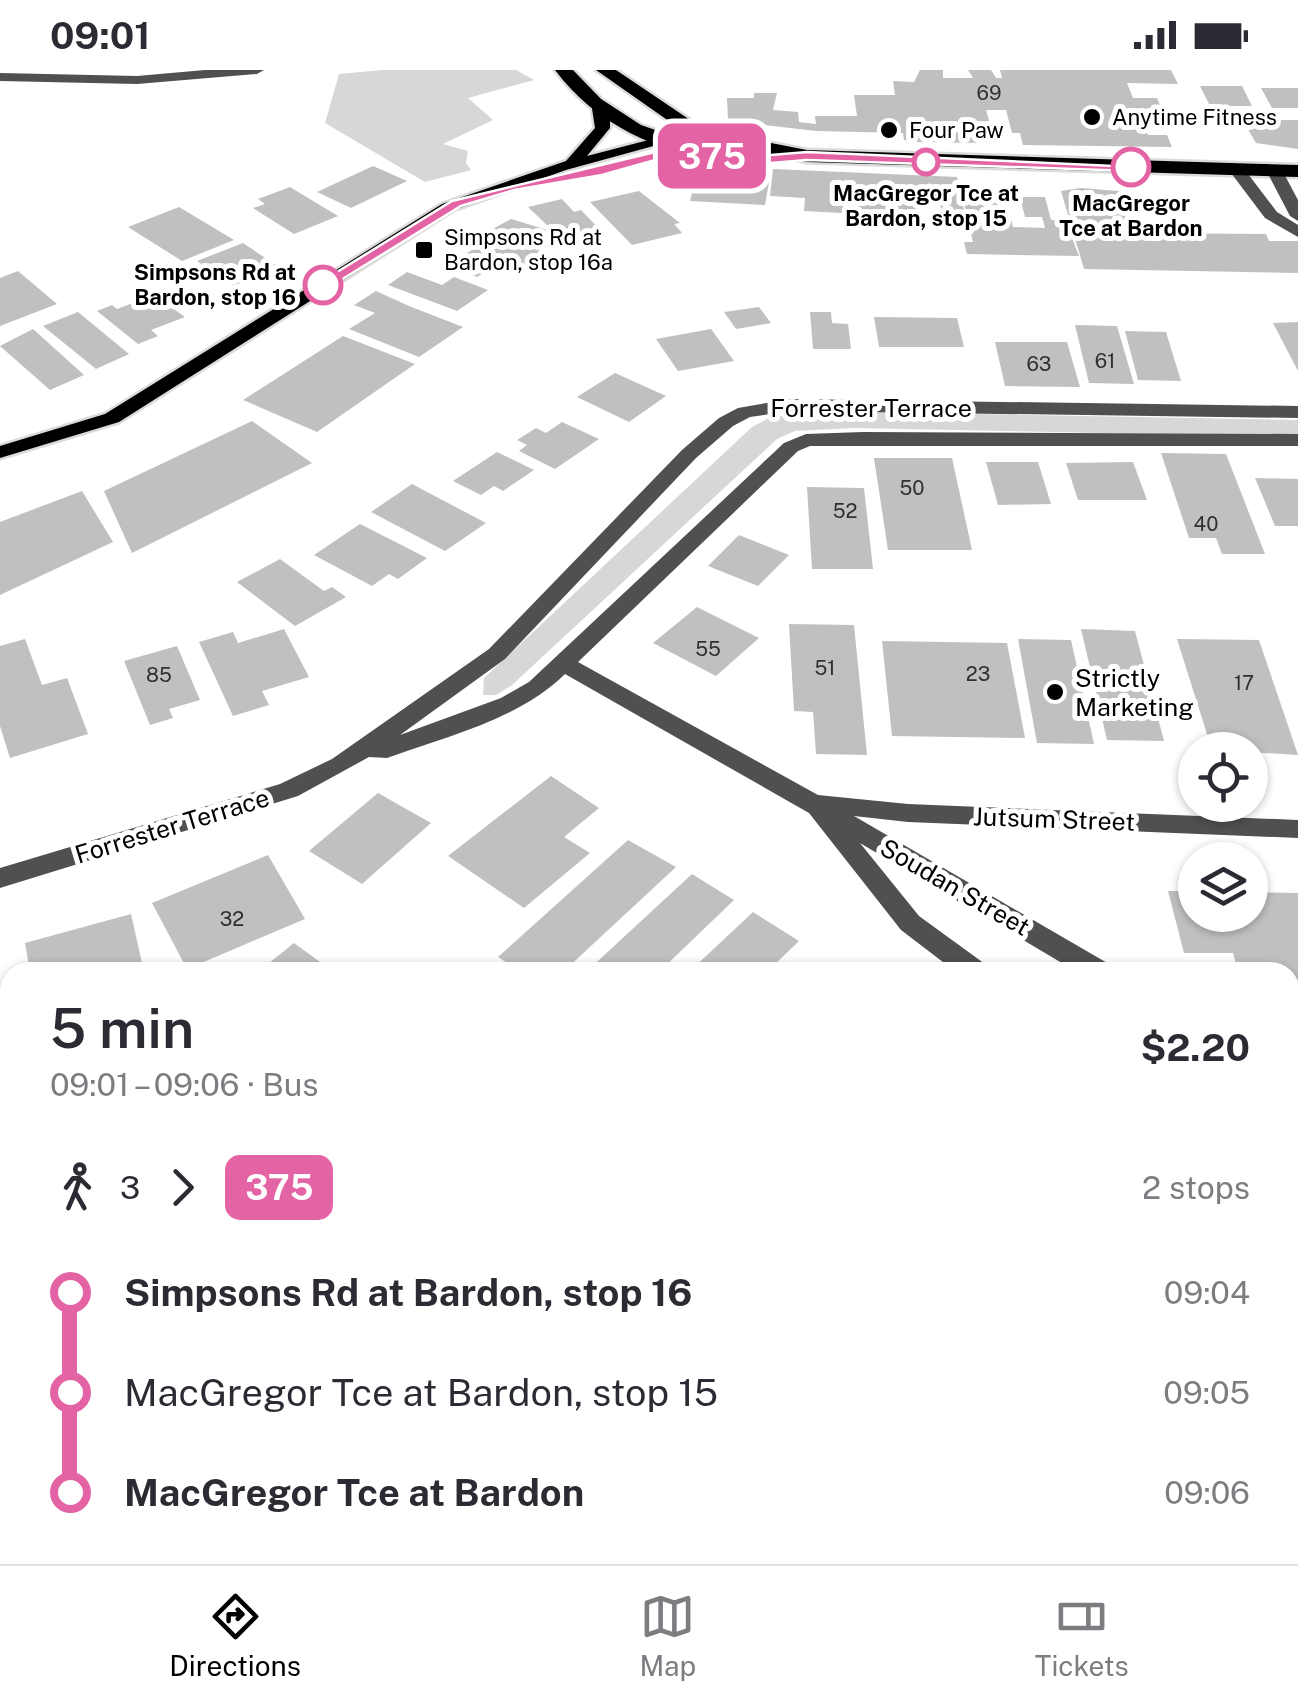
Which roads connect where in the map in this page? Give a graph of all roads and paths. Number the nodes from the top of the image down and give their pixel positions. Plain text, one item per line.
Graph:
1 (257, 70) edge
2 (564, 70) edge
3 (606, 70) edge
4 (0, 77) edge
5 (598, 102) junction
6 (706, 136) junction
7 (660, 142) junction
8 (680, 149) junction
9 (807, 156) junction
10 (560, 167) junction
11 (1236, 169) junction
12 (1274, 170) junction
13 (1298, 171) edge
14 (512, 187) junction
15 (1271, 216) junction
16 (1298, 216) edge
17 (1298, 232) edge
18 (1298, 412) edge
19 (1298, 440) edge
20 (0, 452) edge
21 (564, 664) junction
22 (341, 765) junction
23 (811, 802) junction
24 (1298, 829) edge
25 (0, 878) edge
26 (962, 962) edge
27 (1082, 962) edge

1 - 4 street
2 - 5 highway
3 - 6 highway
5 - 7 highway
5 - 10 main road
6 - 7 highway
6 - 8 highway
6 - 9 highway
7 - 8 highway
7 - 10 main road
8 - 9 highway
8 - 14 main road
9 - 11 highway
10 - 14 main road
11 - 12 highway
11 - 15 street
12 - 13 highway
12 - 16 street
14 - 20 main road
15 - 16 street
15 - 17 street
18 - 22 street, Forrester Terrace
19 - 21 street, Forrester Terrace
21 - 22 street, Forrester Terrace
21 - 23 street, Soudan Street
22 - 25 street, Forrester Terrace
23 - 24 street, Jutsum Street
23 - 26 street, Soudan Street
23 - 27 street, Soudan Street

